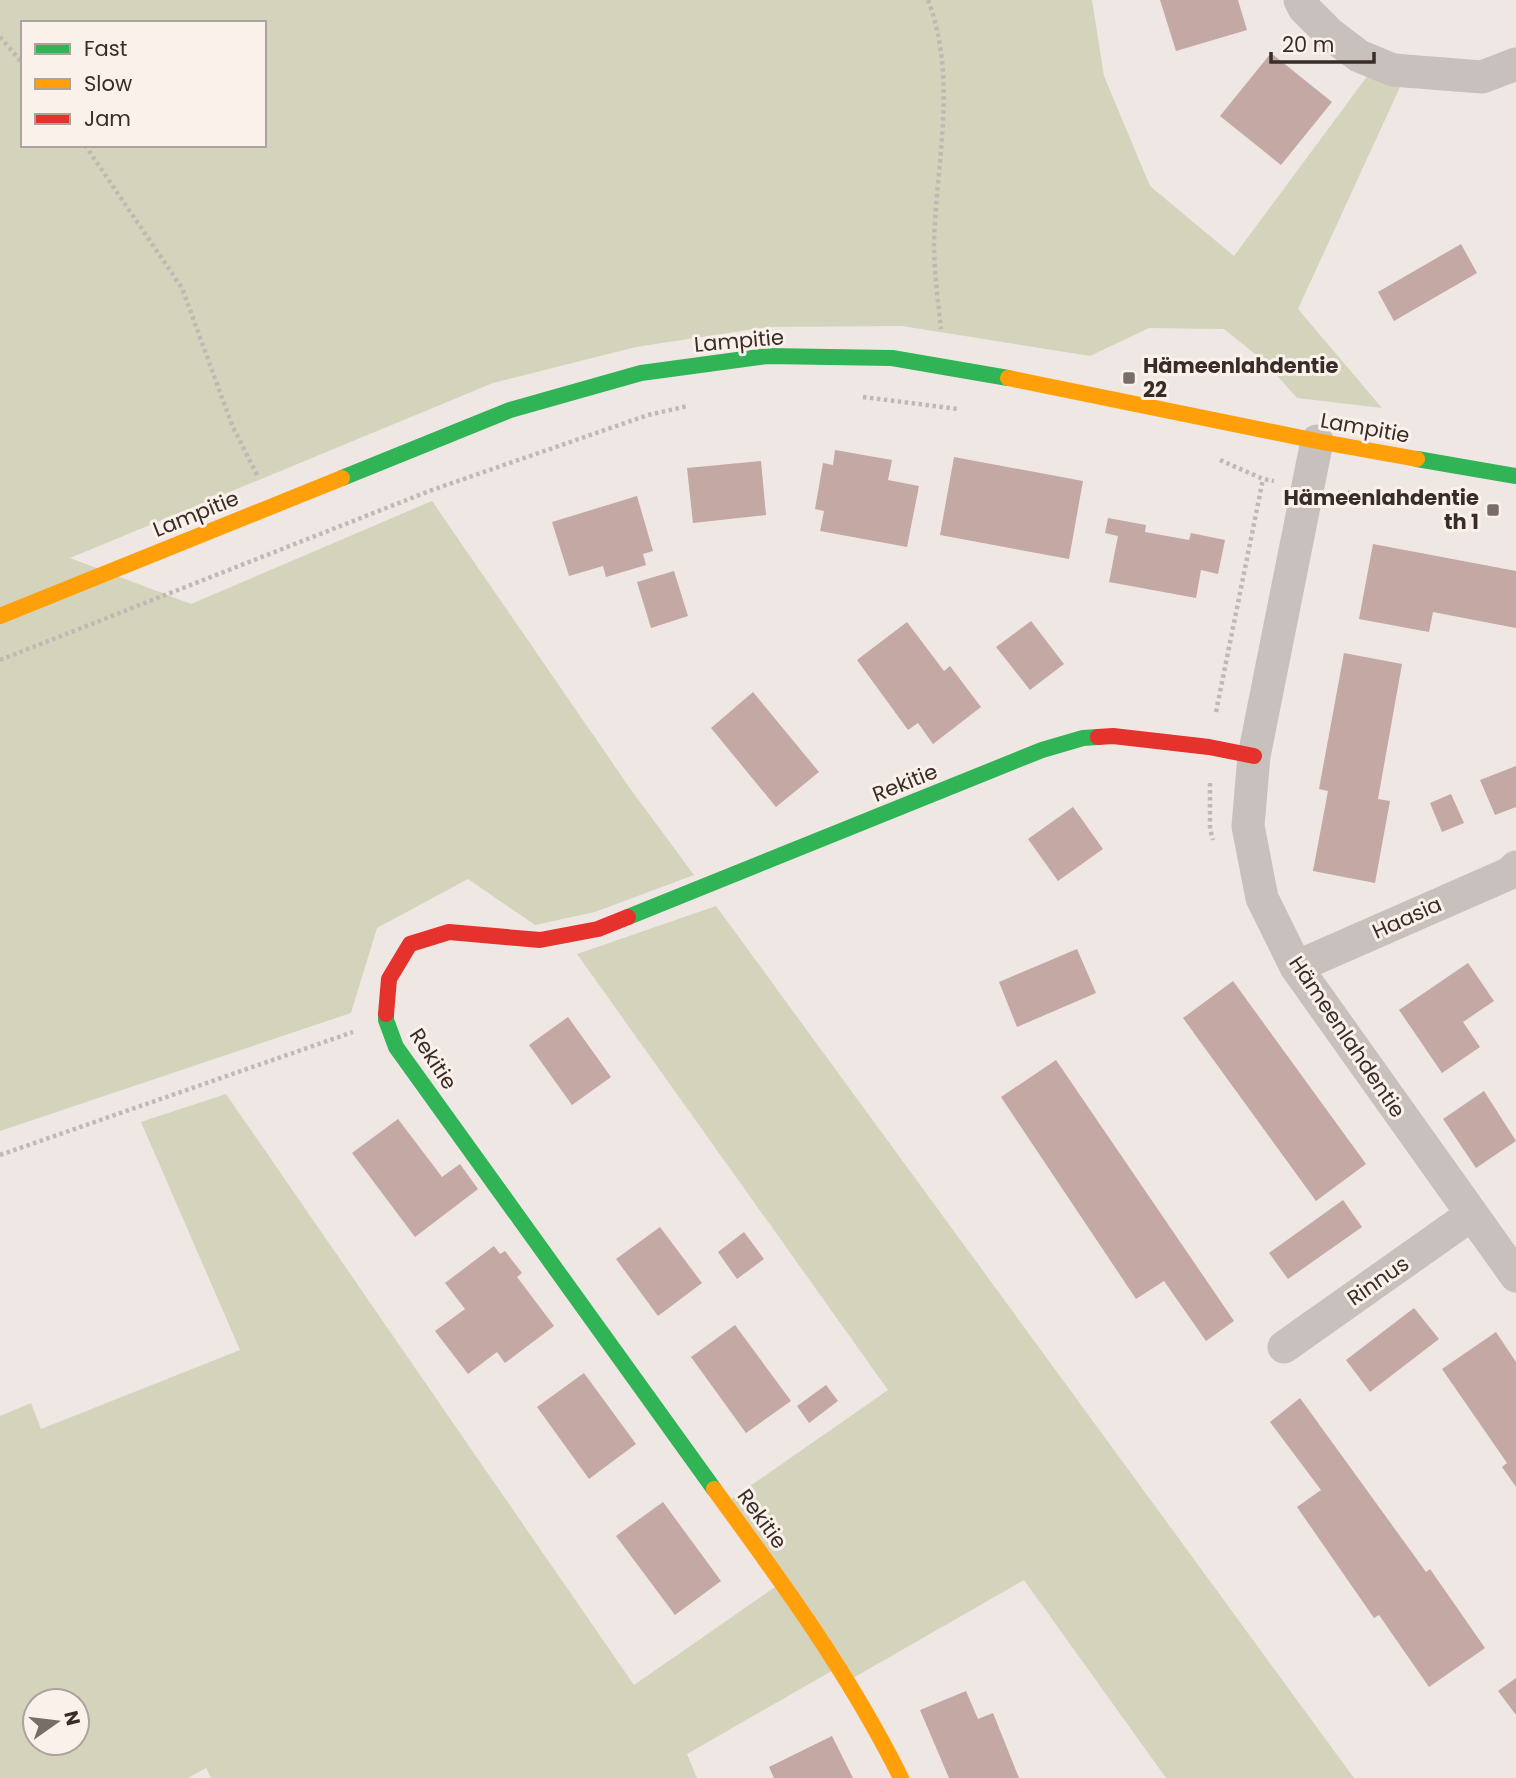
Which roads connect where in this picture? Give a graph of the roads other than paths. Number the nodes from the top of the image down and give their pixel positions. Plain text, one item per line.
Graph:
1 (1300, 0) edge
2 (1516, 66) edge
3 (1317, 441) junction
4 (1516, 476) edge
5 (0, 616) edge
6 (1254, 756) junction
7 (1516, 867) edge
8 (1296, 967) junction
9 (1471, 1215) junction
10 (1516, 1276) edge
11 (1284, 1348) dead end
12 (901, 1778) edge

1 - 2 street
3 - 4 street, Lampitie
3 - 5 street, Lampitie
3 - 6 street, Hämeenlahdentie
6 - 8 street, Hämeenlahdentie
6 - 12 street, Rekitie
7 - 8 street, Haasia
8 - 9 street, Hämeenlahdentie
9 - 10 street, Hämeenlahdentie
9 - 11 street, Rinnus

